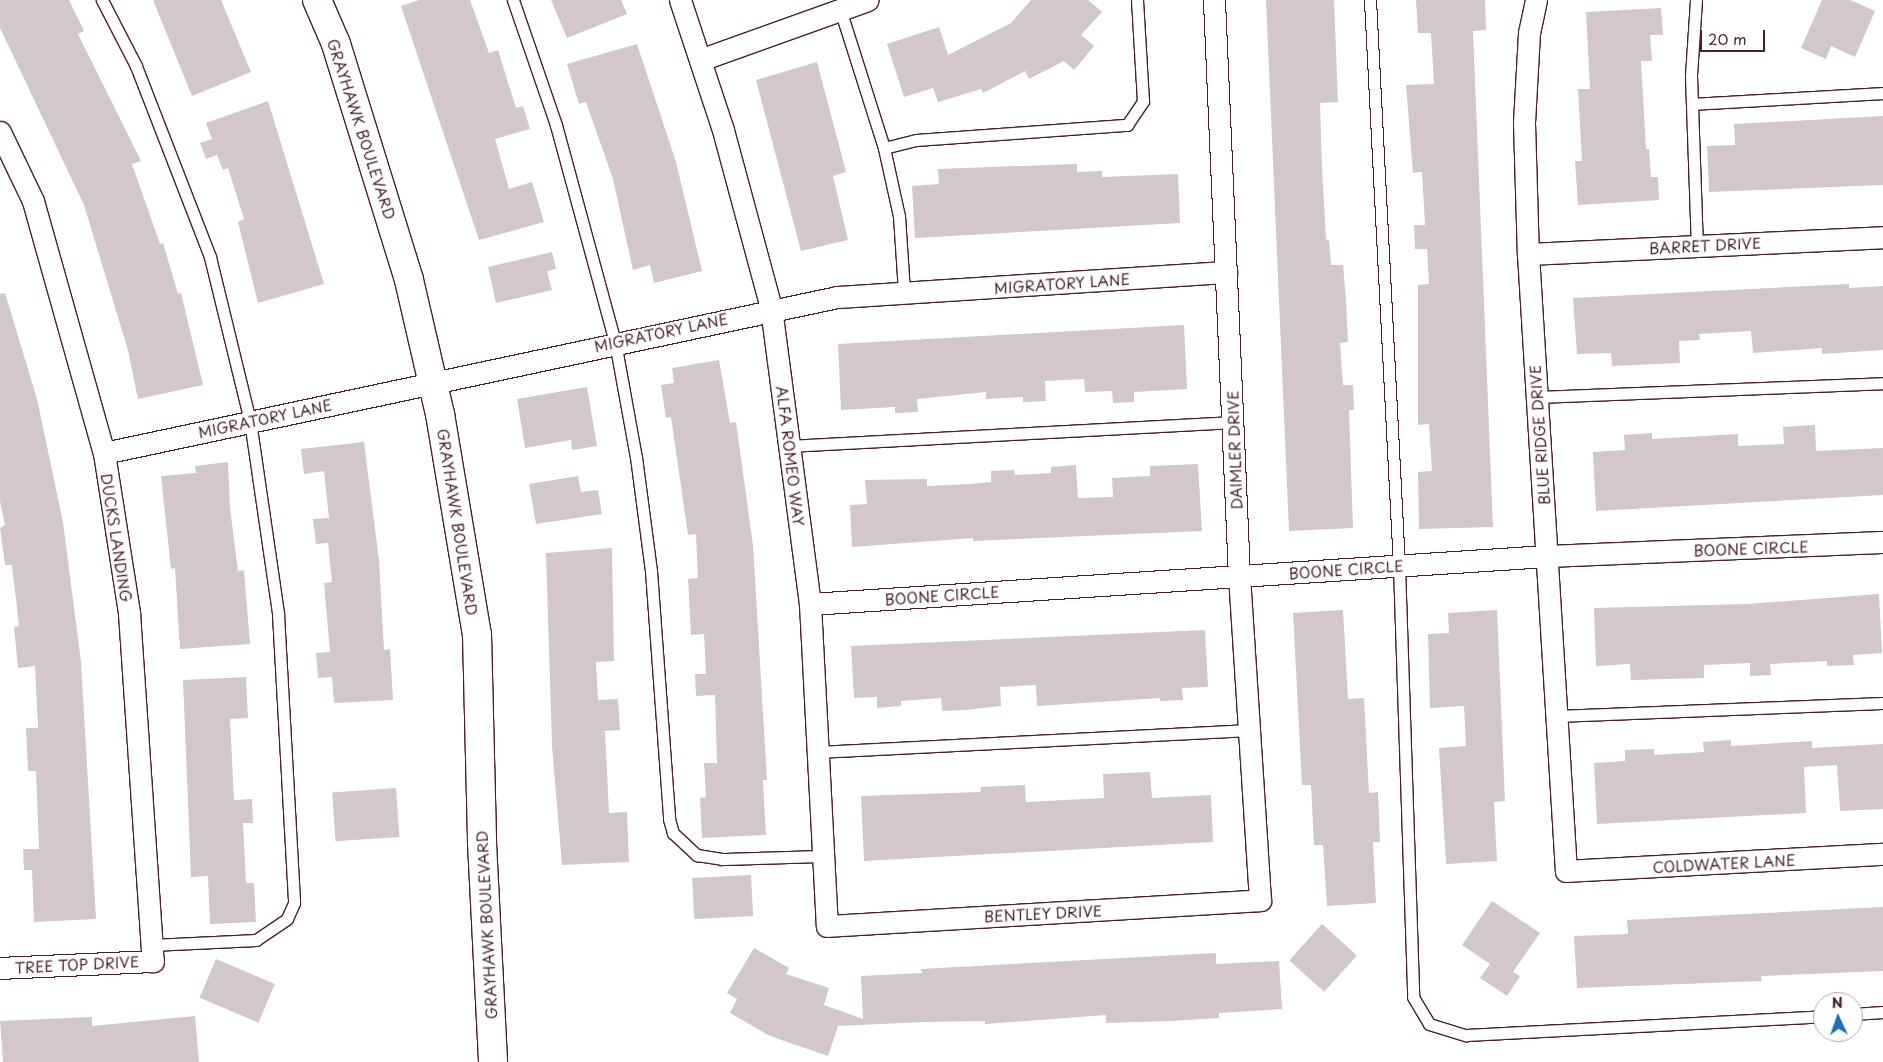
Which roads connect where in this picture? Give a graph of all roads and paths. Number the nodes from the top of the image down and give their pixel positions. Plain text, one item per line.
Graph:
1 (102, 0) edge
2 (317, 0) edge
3 (513, 0) edge
4 (680, 0) edge
5 (868, 0) edge
6 (1137, 0) edge
7 (1214, 0) edge
8 (1370, 0) edge
9 (1536, 0) edge
10 (1696, 0) edge
11 (839, 5) edge
12 (700, 60) junction
13 (1883, 93) edge
14 (1692, 104) junction
15 (0, 132) edge
16 (884, 148) junction
17 (1883, 237) edge
18 (1697, 246) junction
19 (1528, 254) junction
20 (1226, 272) junction
21 (904, 292) junction
22 (771, 308) junction
23 (615, 342) junction
24 (432, 382) junction
25 (1883, 383) edge
26 (1536, 397) junction
27 (250, 421) junction
28 (1233, 422) junction
29 (790, 446) junction
30 (104, 453) junction
31 (1883, 542) edge
32 (1546, 556) junction
33 (1399, 566) junction
34 (1239, 576) junction
35 (810, 604) junction
36 (1883, 703) edge
37 (1556, 716) junction
38 (1249, 730) junction
39 (818, 752) junction
40 (1883, 854) edge
41 (823, 856) junction
42 (1566, 871) joint
43 (1260, 900) joint
44 (827, 926) joint
45 (153, 953) junction
46 (0, 968) edge
47 (1883, 1012) edge
48 (1863, 1013) edge
49 (1813, 1017) edge
50 (492, 1062) edge

1 - 27 lane
2 - 24 street, GRAYHAWK BOULEVARD
3 - 23 lane
4 - 12 street, ALFA ROMEO WAY
5 - 11 street
6 - 16 lane
7 - 20 street, DAIMLER DRIVE
8 - 33 lane
9 - 19 street, BLUE RIDGE DRIVE
10 - 14 lane
11 - 12 street
11 - 16 lane
12 - 22 street, ALFA ROMEO WAY
13 - 14 lane
14 - 18 lane
15 - 30 street, DUCKS LANDING
16 - 21 lane
17 - 18 street, BARRET DRIVE
18 - 19 street, BARRET DRIVE
19 - 26 street, BLUE RIDGE DRIVE
20 - 21 street, MIGRATORY LANE
20 - 28 street, DAIMLER DRIVE
21 - 22 street, MIGRATORY LANE
22 - 23 street, MIGRATORY LANE
22 - 29 street, ALFA ROMEO WAY
23 - 24 street, MIGRATORY LANE
23 - 41 lane
24 - 27 street, MIGRATORY LANE
24 - 50 street, GRAYHAWK BOULEVARD
25 - 26 lane
26 - 32 street, BLUE RIDGE DRIVE
27 - 30 street, MIGRATORY LANE
27 - 45 lane
28 - 29 lane
28 - 34 street, DAIMLER DRIVE
29 - 35 street, ALFA ROMEO WAY
30 - 45 street, DUCKS LANDING
31 - 32 street, BOONE CIRCLE
32 - 33 street, BOONE CIRCLE
32 - 37 street, BLUE RIDGE DRIVE
33 - 34 street, BOONE CIRCLE
33 - 49 lane
34 - 35 street, BOONE CIRCLE
34 - 38 street, DAIMLER DRIVE
35 - 39 street, ALFA ROMEO WAY
36 - 37 lane
37 - 42 street, BLUE RIDGE DRIVE
38 - 39 lane
38 - 43 street, DAIMLER DRIVE
39 - 41 street, ALFA ROMEO WAY
40 - 42 street, COLDWATER LANE
41 - 44 street, ALFA ROMEO WAY
43 - 44 street, BENTLEY DRIVE
45 - 46 street, TREE TOP DRIVE
47 - 48 lane

